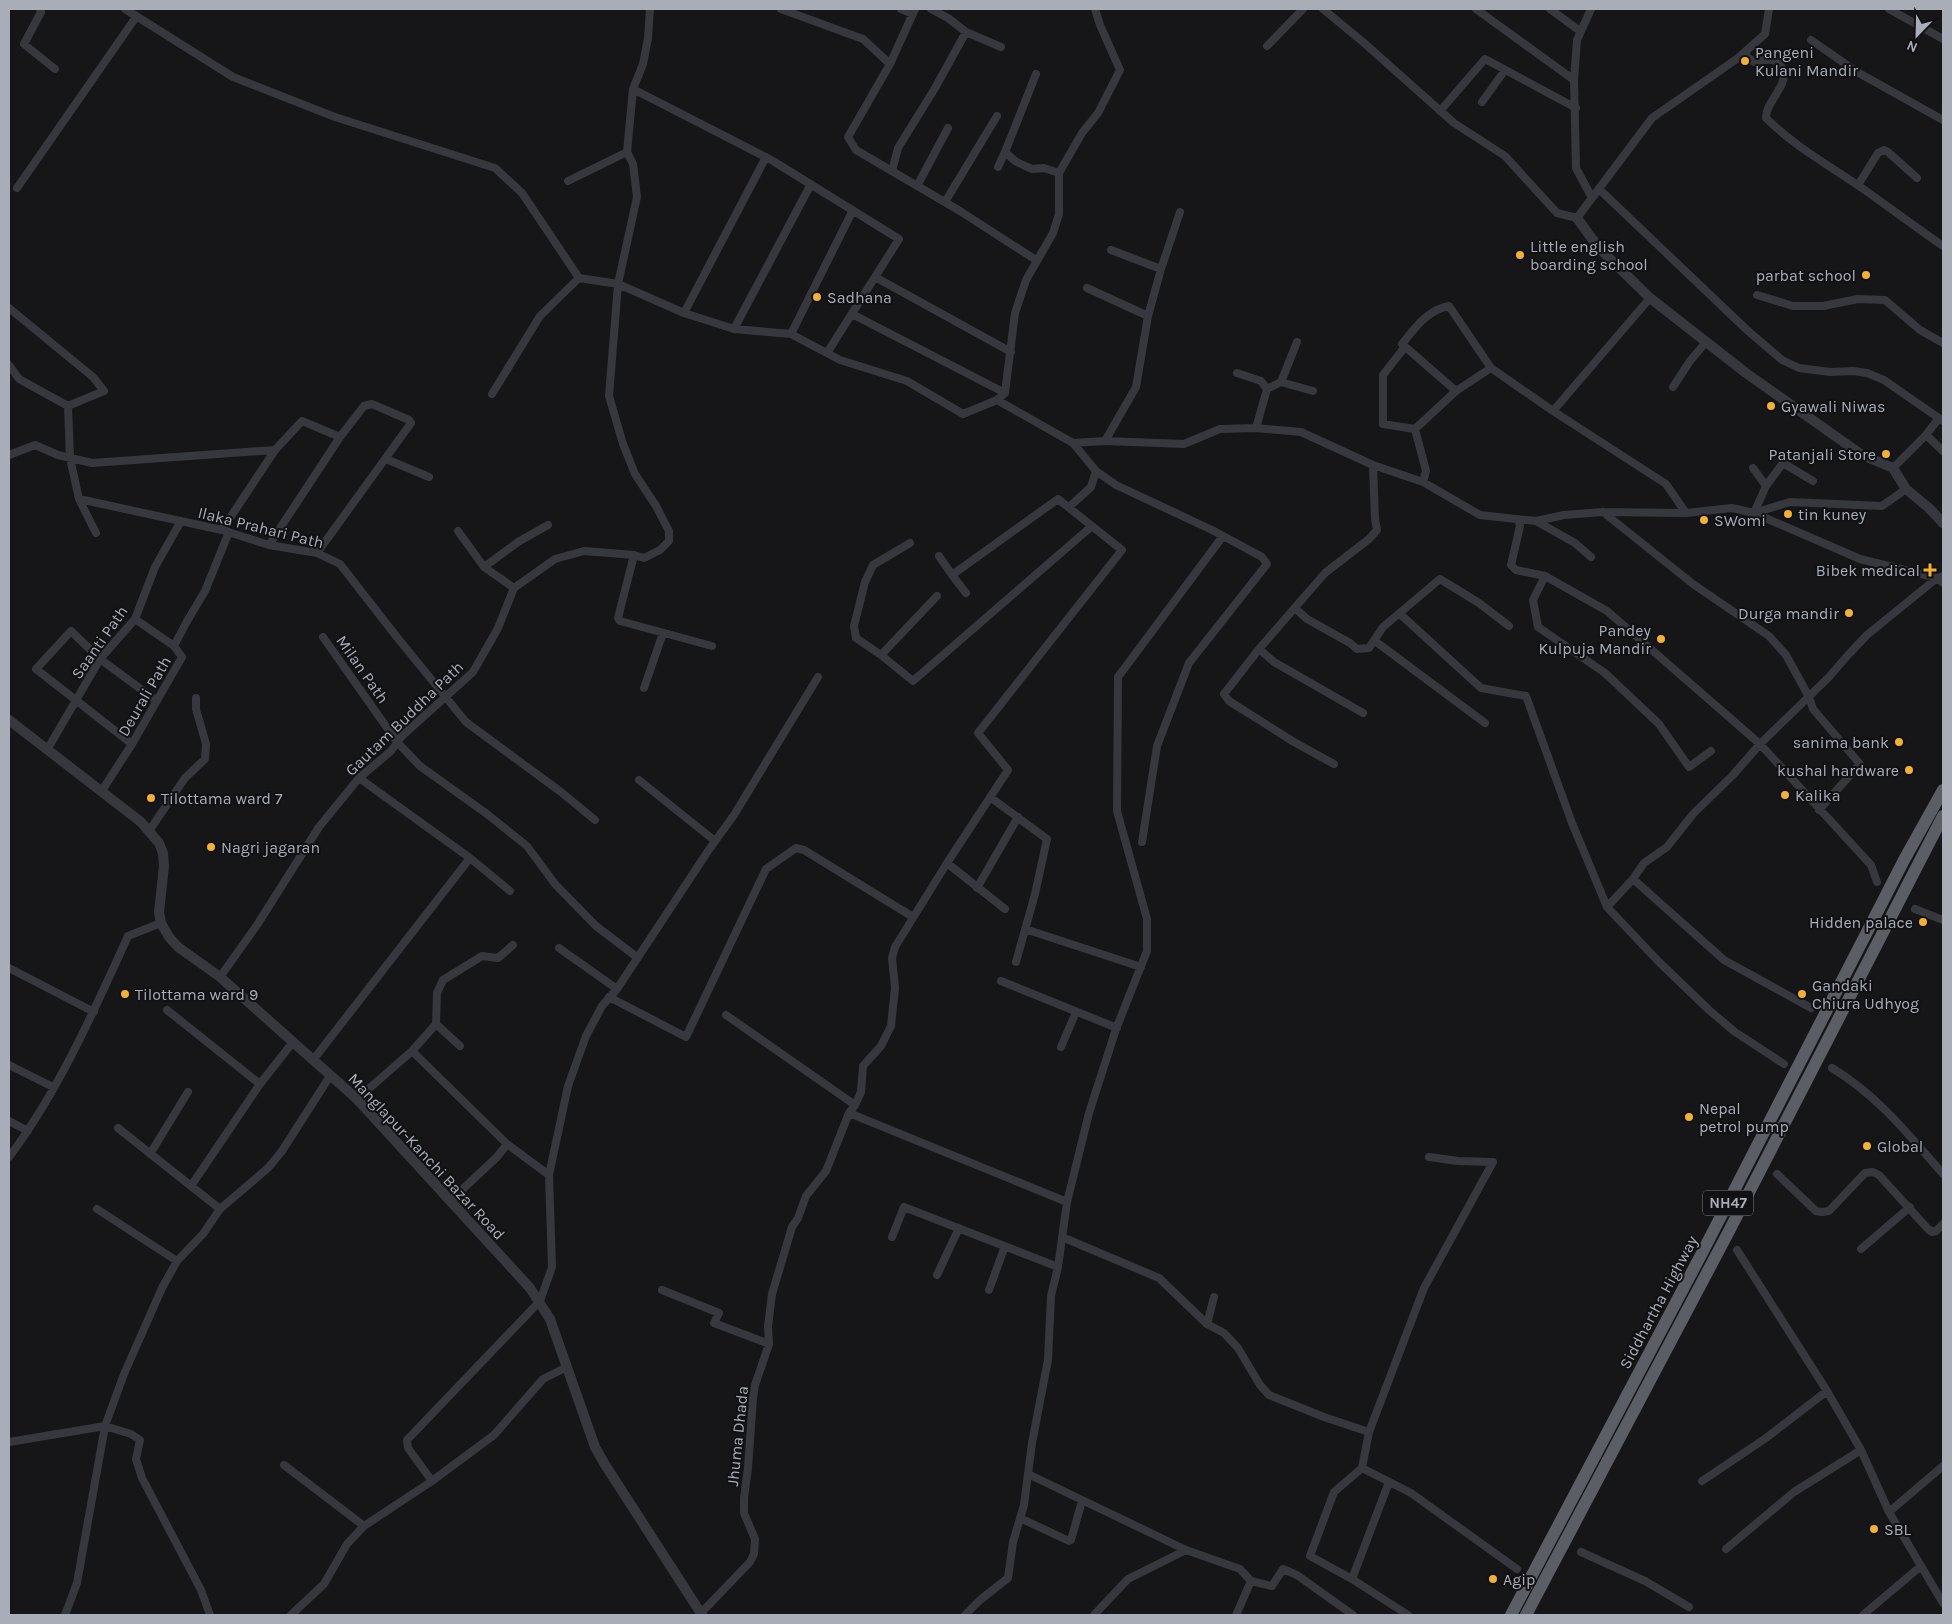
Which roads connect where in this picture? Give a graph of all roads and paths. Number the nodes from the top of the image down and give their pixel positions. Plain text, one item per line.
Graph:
1 (40, 9) edge
2 (125, 9) edge
3 (650, 9) edge
4 (780, 9) edge
5 (901, 9) edge
6 (930, 9) edge
7 (1095, 9) edge
8 (1303, 9) edge
9 (1323, 9) edge
10 (1476, 9) edge
11 (1550, 9) edge
12 (1591, 9) edge
13 (1769, 9) edge
14 (1889, 9) edge
15 (914, 12) edge
16 (136, 17) junction
17 (1580, 31) junction
18 (966, 32) junction
19 (1943, 39) edge
20 (1811, 40) dead end
21 (1267, 46) dead end
22 (1001, 47) dead end
23 (1745, 52) junction
24 (890, 64) junction
25 (55, 69) dead end
26 (1505, 70) junction
27 (1036, 74) dead end
28 (1574, 80) junction
29 (633, 89) junction
30 (1482, 102) dead end
31 (1576, 108) junction
32 (1440, 111) junction
33 (997, 116) dead end
34 (1943, 120) edge
35 (948, 128) dead end
36 (627, 152) junction
37 (1005, 152) junction
38 (766, 157) junction
39 (998, 168) dead end
40 (892, 171) junction
41 (1059, 173) junction
42 (1917, 178) dead end
43 (568, 181) dead end
44 (811, 184) junction
45 (1858, 185) junction
46 (916, 186) junction
47 (16, 188) dead end
48 (1599, 189) junction
49 (1592, 198) junction
50 (945, 202) junction
51 (852, 210) junction
52 (1180, 212) dead end
53 (1577, 218) junction
54 (1943, 246) edge
55 (1111, 250) dead end
56 (1036, 260) junction
57 (1160, 270) junction
58 (876, 277) junction
59 (578, 278) junction
60 (618, 284) junction
61 (1087, 288) dead end
62 (1757, 295) dead end
63 (1650, 298) junction
64 (9, 308) edge
65 (684, 313) junction
66 (852, 314) junction
67 (1148, 316) junction
68 (734, 329) junction
69 (791, 334) junction
70 (1297, 342) dead end
71 (1706, 342) junction
72 (1943, 343) edge
73 (1404, 348) junction
74 (1011, 352) junction
75 (827, 353) junction
76 (9, 364) edge
77 (1491, 368) junction
78 (1237, 373) dead end
79 (1281, 382) junction
80 (1673, 387) dead end
81 (1267, 389) junction
82 (1313, 391) dead end
83 (1456, 391) junction
84 (1005, 393) junction
85 (492, 394) dead end
86 (997, 400) junction
87 (68, 406) junction
88 (1553, 411) junction
89 (1941, 419) edge
90 (1256, 428) junction
91 (1415, 429) junction
92 (1926, 435) junction
93 (340, 437) junction
94 (1105, 441) junction
95 (1073, 443) junction
96 (275, 450) junction
97 (1943, 451) edge
98 (9, 455) edge
99 (70, 458) junction
100 (386, 458) junction
101 (1373, 465) junction
102 (1753, 468) dead end
103 (1893, 468) junction
104 (1096, 471) junction
105 (429, 477) dead end
106 (1814, 480) dead end
107 (1423, 482) junction
108 (1766, 486) junction
109 (1906, 489) junction
110 (79, 499) junction
111 (1069, 508) junction
112 (1603, 512) junction
113 (1686, 513) junction
114 (1754, 513) junction
115 (1518, 519) junction
116 (181, 521) junction
117 (1536, 521) junction
118 (1943, 523) edge
119 (548, 525) dead end
120 (1092, 526) junction
121 (225, 531) junction
122 (458, 531) dead end
123 (96, 533) dead end
124 (1223, 536) junction
125 (910, 543) dead end
126 (268, 545) junction
127 (317, 553) junction
128 (634, 555) junction
129 (939, 556) dead end
130 (1591, 557) dead end
131 (484, 567) junction
132 (952, 575) junction
133 (1545, 576) junction
134 (1941, 579) edge
135 (514, 588) junction
136 (966, 593) dead end
137 (937, 596) dead end
138 (1295, 608) junction
139 (1400, 614) junction
140 (135, 619) junction
141 (1509, 626) dead end
142 (663, 633) junction
143 (323, 637) dead end
144 (1375, 641) junction
145 (174, 646) junction
146 (712, 646) dead end
147 (1258, 650) junction
148 (881, 655) junction
149 (100, 659) junction
150 (818, 677) dead end
151 (644, 688) dead end
152 (446, 696) junction
153 (1810, 696) junction
154 (196, 698) dead end
155 (76, 700) junction
156 (157, 701) junction
157 (1363, 712) dead end
158 (9, 720) edge
159 (1486, 723) dead end
160 (397, 742) junction
161 (132, 744) junction
162 (1760, 744) junction
163 (47, 750) junction
164 (1711, 751) dead end
165 (1334, 764) dead end
166 (359, 778) junction
167 (639, 780) dead end
168 (1943, 790) edge
169 (101, 792) junction
170 (990, 797) junction
171 (1819, 810) junction
172 (1943, 816) edge
173 (1018, 817) junction
174 (594, 820) dead end
175 (149, 830) junction
176 (715, 841) junction
177 (1142, 842) dead end
178 (470, 858) junction
179 (947, 863) junction
180 (1633, 879) junction
181 (1877, 882) dead end
182 (977, 888) junction
183 (510, 891) dead end
184 (1607, 907) junction
185 (1915, 909) dead end
186 (1005, 910) dead end
187 (913, 918) junction
188 (1943, 920) edge
189 (162, 923) junction
190 (1026, 928) junction
191 (512, 945) dead end
192 (559, 948) dead end
193 (638, 958) junction
194 (1016, 962) dead end
195 (9, 968) edge
196 (1141, 968) junction
197 (220, 977) junction
198 (1001, 981) dead end
199 (617, 989) junction
200 (609, 997) junction
201 (1812, 1008) dead end
202 (167, 1010) dead end
203 (94, 1012) junction
204 (1076, 1012) junction
205 (726, 1014) dead end
206 (436, 1024) junction
207 (1117, 1028) junction
208 (293, 1042) junction
209 (460, 1046) dead end
210 (1061, 1047) dead end
211 (412, 1051) junction
212 (313, 1060) junction
213 (1784, 1064) dead end
214 (9, 1065) edge
215 (1832, 1068) dead end
216 (330, 1076) junction
217 (260, 1084) junction
218 (53, 1087) junction
219 (188, 1092) dead end
220 (357, 1099) junction
221 (855, 1105) junction
222 (849, 1113) junction
223 (9, 1121) edge
224 (118, 1128) dead end
225 (28, 1131) junction
226 (507, 1144) junction
227 (150, 1154) junction
228 (9, 1157) edge
229 (1429, 1157) dead end
230 (1777, 1174) dead end
231 (1943, 1174) edge
232 (549, 1175) junction
233 (191, 1186) junction
234 (450, 1201) junction
235 (1067, 1202) junction
236 (1910, 1207) junction
237 (97, 1209) dead end
238 (220, 1209) junction
239 (1943, 1224) edge
240 (959, 1228) junction
241 (892, 1237) dead end
242 (1062, 1237) junction
243 (1005, 1246) junction
244 (1861, 1249) dead end
245 (1737, 1250) dead end
246 (176, 1261) junction
247 (1058, 1267) junction
248 (937, 1274) dead end
249 (662, 1290) dead end
250 (989, 1290) dead end
251 (1214, 1297) dead end
252 (540, 1301) junction
253 (1207, 1324) junction
254 (768, 1344) junction
255 (567, 1367) junction
256 (1827, 1391) junction
257 (106, 1426) junction
258 (1369, 1432) junction
259 (9, 1442) edge
260 (1861, 1450) junction
261 (284, 1465) dead end
262 (1943, 1466) edge
263 (1362, 1468) junction
264 (1028, 1474) junction
265 (1702, 1481) dead end
266 (432, 1482) junction
267 (1389, 1482) junction
268 (1082, 1501) junction
269 (1888, 1512) junction
270 (1020, 1518) junction
271 (364, 1526) junction
272 (1726, 1549) dead end
273 (1186, 1550) junction
274 (1581, 1552) dead end
275 (1921, 1566) junction
276 (1517, 1569) dead end
277 (1251, 1580) junction
278 (1352, 1580) junction
279 (1943, 1602) edge
280 (1688, 1607) dead end
281 (702, 1614) edge
282 (66, 1615) edge
283 (210, 1615) edge
284 (290, 1615) edge
285 (965, 1615) edge
286 (1094, 1615) edge
287 (1236, 1615) edge
288 (1354, 1615) edge
289 (1408, 1615) edge
290 (1511, 1615) edge
291 (1526, 1615) edge
292 (1863, 1615) edge

1 - 25 street
2 - 16 street
3 - 29 street
4 - 24 street
5 - 15 street
6 - 18 street
7 - 41 street
8 - 21 street
9 - 32 street
10 - 28 street
11 - 17 street
12 - 17 street
13 - 23 street
14 - 19 street
15 - 24 street
16 - 47 street
16 - 59 street
17 - 28 street
18 - 22 street
18 - 40 street
20 - 34 street
23 - 45 street
23 - 48 street
24 - 40 street
26 - 30 street
26 - 31 street
26 - 32 street
27 - 37 street
28 - 31 street
29 - 36 street
29 - 38 street
31 - 49 street
32 - 53 street
33 - 50 street
35 - 46 street
36 - 43 street
36 - 60 street
37 - 39 street
37 - 41 street
38 - 44 street
38 - 65 street
40 - 46 street
41 - 56 street
42 - 45 street
44 - 51 street
44 - 68 street
45 - 54 street
46 - 50 street
48 - 49 street
48 - 89 street
49 - 53 street
50 - 56 street
51 - 58 street
51 - 69 street
52 - 57 street
53 - 63 street
55 - 57 street
56 - 74 street
57 - 67 street
58 - 66 street
58 - 74 street
59 - 60 street
59 - 85 street
60 - 65 street
60 - 128 street
61 - 67 street
62 - 72 street
63 - 71 street
63 - 88 street
64 - 87 street
65 - 68 street
66 - 75 street
66 - 84 street
67 - 94 street
68 - 69 street
69 - 75 street
70 - 79 street
71 - 80 street
71 - 103 street
73 - 77 street
73 - 83 street
73 - 91 street
74 - 84 street
75 - 86 street
76 - 87 street
77 - 83 street
77 - 88 street
78 - 81 street
79 - 81 street
79 - 82 street
81 - 90 street
83 - 91 street
84 - 86 street
86 - 95 street
87 - 99 street
88 - 113 street
89 - 92 street
90 - 94 street
90 - 101 street
91 - 107 street
92 - 97 street
92 - 103 street
93 - 96 street, Deurali Path
93 - 100 street
93 - 126 street
94 - 95 street
95 - 104 street
96 - 99 street
96 - 121 street, Deurali Path
98 - 99 street
99 - 110 street
100 - 105 street
100 - 127 street
101 - 107 street
101 - 138 street
102 - 108 street
103 - 109 street
104 - 111 street
104 - 124 street
106 - 108 street
107 - 115 street
108 - 114 street
109 - 114 street
109 - 118 street
110 - 116 street, Ilaka Prahari Path
110 - 123 street
111 - 120 street
111 - 132 street
112 - 113 street
112 - 117 street
112 - 153 street
113 - 114 street
114 - 134 street
115 - 117 street
115 - 133 street
116 - 121 street, Ilaka Prahari Path
116 - 140 street, Saanti Path
117 - 130 street
119 - 131 street
120 - 148 street
120 - 170 street, Jhuma Dhada
121 - 126 street, Ilaka Prahari Path
121 - 145 street, Deurali Path
122 - 131 street
124 - 177 street
124 - 196 street
125 - 148 street
126 - 127 street, Ilaka Prahari Path
127 - 152 street, Ilaka Prahari Path
128 - 135 street
128 - 142 street
129 - 132 street
131 - 135 street
132 - 136 street
133 - 162 street
133 - 164 street
134 - 153 street
135 - 152 street, Gautam Buddha Path
137 - 148 street
138 - 144 street
138 - 147 street
139 - 141 street
139 - 144 street
139 - 184 street
140 - 145 street
140 - 149 street, Saanti Path
142 - 146 street
142 - 151 street
143 - 160 street, Milan Path
144 - 159 street
145 - 156 street, Deurali Path
147 - 157 street
147 - 165 street
149 - 155 street, Saanti Path
149 - 155 street
149 - 156 street
150 - 176 street
152 - 160 street, Gautam Buddha Path
152 - 174 street, Ilaka Prahari Path
153 - 162 street
153 - 171 street
154 - 175 street
155 - 161 street
155 - 163 street, Saanti Path
156 - 161 street, Deurali Path
158 - 163 street, Manglapur-Kanchi Bazar Road
160 - 166 street, Gautam Buddha Path
160 - 193 street, Milan Path
161 - 169 street, Deurali Path
162 - 171 street
162 - 180 street
163 - 169 street, Manglapur-Kanchi Bazar Road
166 - 178 street
166 - 197 street, Gautam Buddha Path
167 - 176 street
168 - 290 highway, Siddhartha Highway / NH47
169 - 175 street, Manglapur-Kanchi Bazar Road
170 - 173 street
170 - 179 street, Jhuma Dhada
171 - 181 street
172 - 291 highway, Siddhartha Highway / NH47
173 - 182 street
173 - 190 street
175 - 189 street, Manglapur-Kanchi Bazar Road
176 - 193 street
178 - 183 street
178 - 212 street
179 - 182 street
179 - 187 street, Jhuma Dhada
180 - 184 street
180 - 201 street
182 - 186 street
184 - 213 street
185 - 188 street
187 - 200 street
187 - 221 street, Jhuma Dhada
189 - 197 street, Manglapur-Kanchi Bazar Road
189 - 203 street
190 - 194 street
190 - 196 street
191 - 206 street
192 - 199 street
193 - 199 street
195 - 203 street
196 - 207 street
197 - 208 street, Manglapur-Kanchi Bazar Road
198 - 204 street
199 - 200 street
200 - 232 street
202 - 217 street
203 - 218 street
204 - 207 street
204 - 210 street
205 - 221 street
206 - 209 street
206 - 211 street
207 - 235 street
208 - 212 street, Manglapur-Kanchi Bazar Road
208 - 217 street
211 - 220 street
211 - 226 street
212 - 216 street, Manglapur-Kanchi Bazar Road
214 - 218 street
215 - 231 street
216 - 220 street, Manglapur-Kanchi Bazar Road
216 - 238 street
217 - 233 street
218 - 225 street
219 - 227 street
220 - 234 street, Manglapur-Kanchi Bazar Road
221 - 222 street, Jhuma Dhada
222 - 235 street
222 - 254 street, Jhuma Dhada
223 - 225 street
224 - 227 street
225 - 228 street
226 - 232 street
226 - 234 street
227 - 233 street
229 - 258 street
230 - 236 street
232 - 252 street
233 - 238 street
234 - 252 street, Manglapur-Kanchi Bazar Road
235 - 242 street
236 - 239 street
236 - 244 street
237 - 246 street
238 - 246 street
240 - 241 street
240 - 243 street
240 - 248 street
242 - 247 street
242 - 253 street
243 - 247 street
243 - 250 street
245 - 256 street
246 - 257 street
247 - 264 street
249 - 254 street
251 - 253 street
252 - 255 street, Manglapur-Kanchi Bazar Road
252 - 266 street
253 - 258 street
254 - 281 street, Jhuma Dhada
255 - 266 street
255 - 281 street, Manglapur-Kanchi Bazar Road
256 - 260 street
256 - 265 street
257 - 259 street
257 - 282 street
257 - 283 street
258 - 263 street
260 - 269 street
260 - 272 street
261 - 271 street
262 - 269 street
263 - 267 street
263 - 278 street
264 - 268 street
264 - 270 street
266 - 271 street
267 - 276 street
267 - 278 street
268 - 270 street
268 - 273 street
269 - 275 street
270 - 285 street
271 - 284 street
273 - 277 street
273 - 286 street
274 - 280 street
275 - 279 street
275 - 292 street
277 - 287 street
277 - 288 street
278 - 289 street

